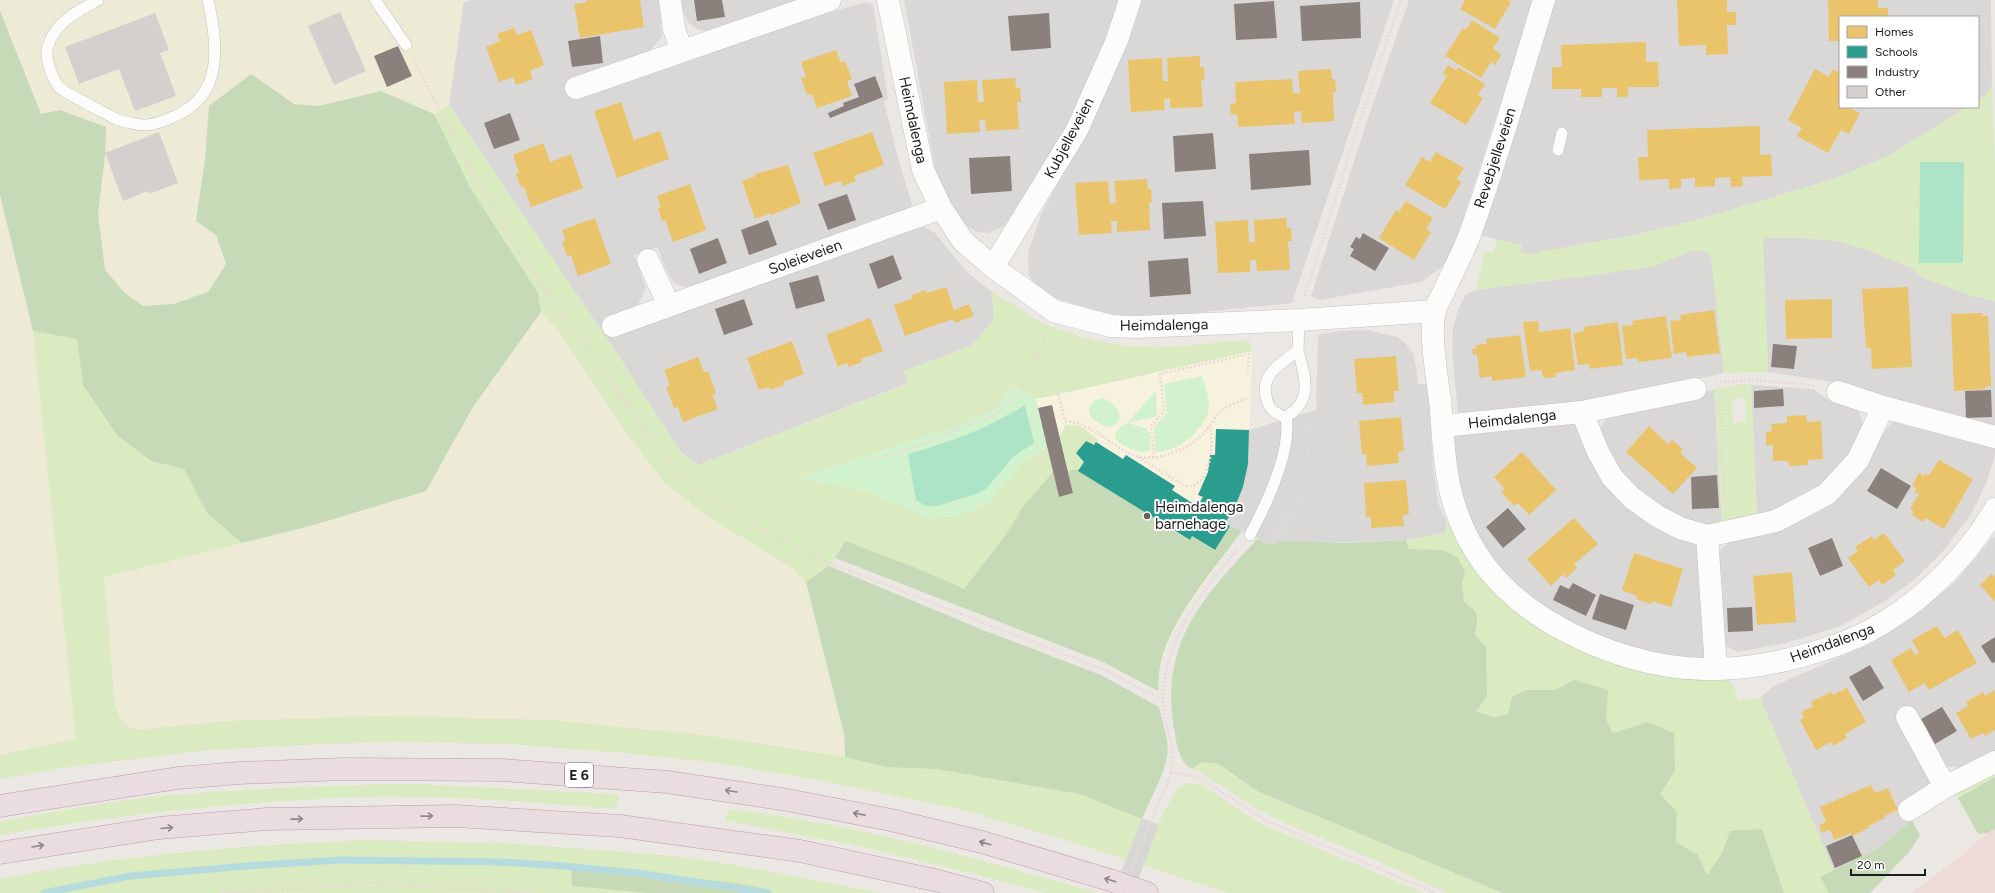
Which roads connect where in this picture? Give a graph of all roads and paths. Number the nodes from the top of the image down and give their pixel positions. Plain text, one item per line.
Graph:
1 (98, 0) edge
2 (208, 0) edge
3 (375, 0) edge
4 (670, 0) edge
5 (830, 0) edge
6 (888, 0) edge
7 (1130, 0) edge
8 (1401, 0) edge
9 (1544, 0) edge
10 (406, 45) dead end
11 (682, 52) junction
12 (576, 88) dead end
13 (1562, 133) dead end
14 (1558, 150) dead end
15 (942, 208) junction
16 (648, 260) dead end
17 (992, 267) junction
18 (669, 306) junction
19 (1054, 311) junction
20 (1435, 311) junction
21 (1299, 320) junction
22 (613, 326) dead end
23 (1298, 351) junction
24 (1248, 376) dead end
25 (1719, 381) junction
26 (1695, 389) joint
27 (1264, 390) junction
28 (1248, 391) dead end
29 (1838, 392) joint
30 (1058, 394) dead end
31 (1248, 398) junction
32 (1883, 407) junction
33 (1582, 412) junction
34 (1286, 417) junction
35 (1210, 425) junction
36 (1442, 426) junction
37 (1995, 437) edge
38 (1137, 456) junction
39 (1154, 458) junction
40 (867, 461) dead end
41 (1995, 509) edge
42 (1717, 534) junction
43 (1250, 535) joint
44 (827, 562) dead end
45 (1716, 669) junction
46 (1163, 700) junction
47 (1907, 718) dead end
48 (1995, 762) edge
49 (1171, 772) junction
50 (1945, 787) junction
51 (0, 806) edge
52 (1909, 810) dead end
53 (0, 853) edge
54 (222, 893) edge
55 (537, 893) edge
56 (983, 893) edge
57 (1123, 893) edge
58 (1147, 893) edge
59 (1436, 893) edge

1 - 2 lane
3 - 10 lane
4 - 11 street
5 - 11 street
6 - 15 street, Heimdalenga
7 - 17 street, Kubjelleveien
8 - 21 path
9 - 20 street, Revebjelleveien
11 - 12 street
13 - 14 lane
15 - 17 street, Heimdalenga
15 - 18 street, Soleieveien
16 - 18 street
17 - 19 street, Heimdalenga
18 - 22 street, Soleieveien
19 - 21 street, Heimdalenga
19 - 40 path
20 - 21 street, Heimdalenga
20 - 36 street, Heimdalenga
21 - 23 lane
23 - 27 lane
23 - 34 lane
24 - 39 path
25 - 26 path
25 - 29 path
25 - 42 path
26 - 33 street, Heimdalenga
27 - 31 path
27 - 34 lane
28 - 31 path
29 - 32 street
30 - 38 path
31 - 35 path
32 - 37 street
32 - 42 street
33 - 36 street, Heimdalenga
33 - 42 street
34 - 43 lane
35 - 38 path
35 - 39 path
36 - 45 street, Heimdalenga
38 - 39 path
41 - 45 street, Heimdalenga
42 - 45 street
43 - 46 path
44 - 46 path
46 - 49 path
47 - 50 street
48 - 50 street
49 - 57 path, bridge
49 - 59 path
50 - 52 street
58 -> 51 highway, E 6
53 -> 56 highway
54 - 55 path

